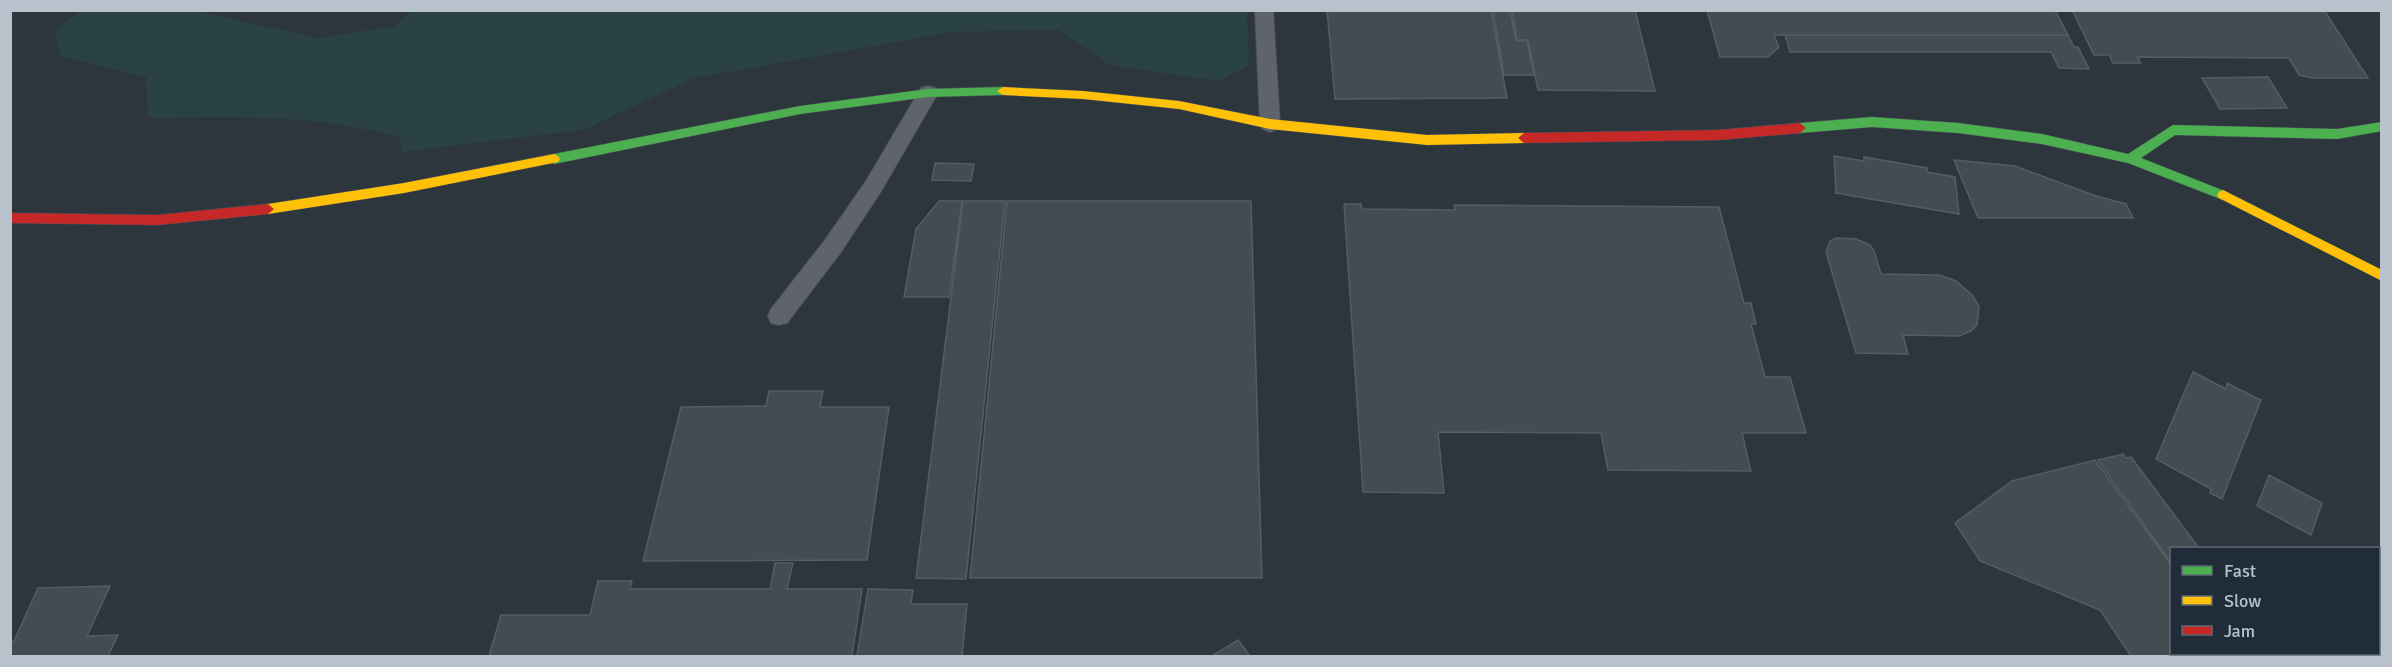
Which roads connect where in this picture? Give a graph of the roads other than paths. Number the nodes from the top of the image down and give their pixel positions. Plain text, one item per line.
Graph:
1 (1264, 10) edge
2 (927, 93) junction
3 (1270, 124) junction
4 (2382, 126) edge
5 (2130, 159) junction
6 (10, 218) edge
7 (2382, 276) edge
8 (779, 316) dead end

1 - 3 lane
2 - 3 street
2 - 6 street
2 - 8 lane
3 - 5 street
4 - 5 street
5 - 7 street

